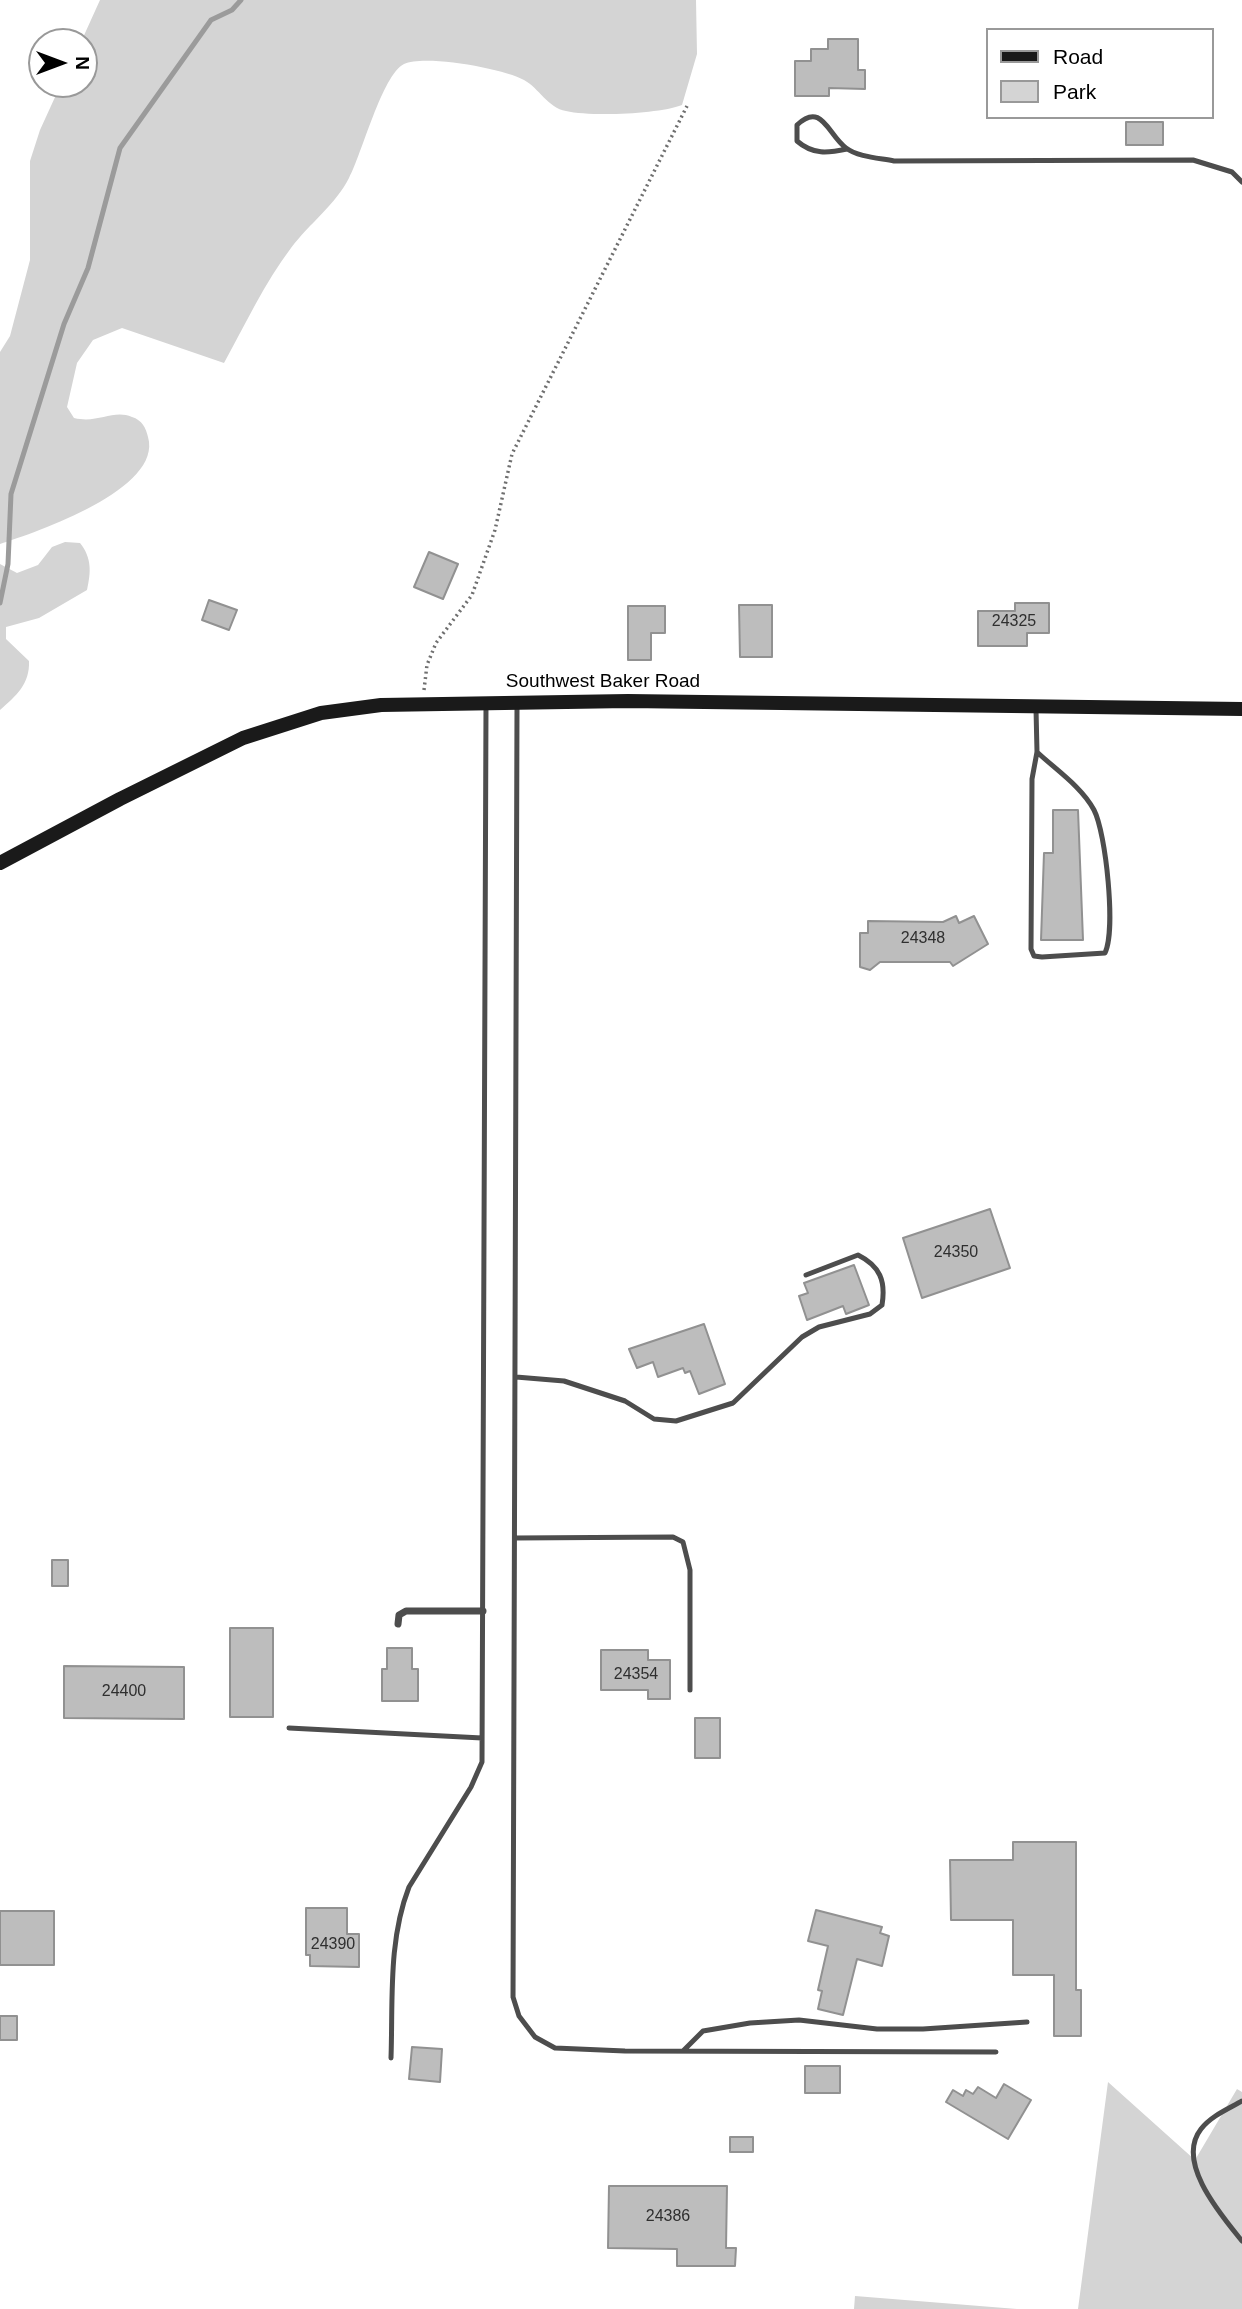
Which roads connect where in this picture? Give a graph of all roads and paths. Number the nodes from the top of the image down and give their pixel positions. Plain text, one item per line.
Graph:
1 (687, 106) dead end
2 (847, 149) junction
3 (1242, 182) edge
4 (486, 702) junction
5 (517, 702) junction
6 (423, 703) junction
7 (1036, 706) junction
8 (1242, 709) edge
9 (1037, 752) junction
10 (0, 863) edge
11 (806, 1275) dead end
12 (516, 1377) junction
13 (515, 1538) junction
14 (483, 1611) junction
15 (398, 1624) dead end
16 (690, 1690) dead end
17 (289, 1728) dead end
18 (482, 1738) junction
19 (1027, 2022) dead end
20 (683, 2051) junction
21 (996, 2052) dead end
22 (391, 2058) dead end
23 (1242, 2101) edge
24 (1242, 2241) edge

1 - 6 path
2 - 2 lane
2 - 3 lane
4 - 5 main road, Southwest Baker Road
4 - 6 main road, Southwest Baker Road
4 - 14 lane
5 - 7 main road, Southwest Baker Road
5 - 12 lane
6 - 10 main road, Southwest Baker Road
7 - 8 main road, Southwest Baker Road
7 - 9 lane
9 - 9 lane
11 - 12 lane
12 - 13 lane
13 - 16 lane
13 - 20 lane
14 - 15 street
14 - 18 lane
17 - 18 lane
18 - 22 lane
19 - 20 lane
20 - 21 lane
23 - 24 lane

